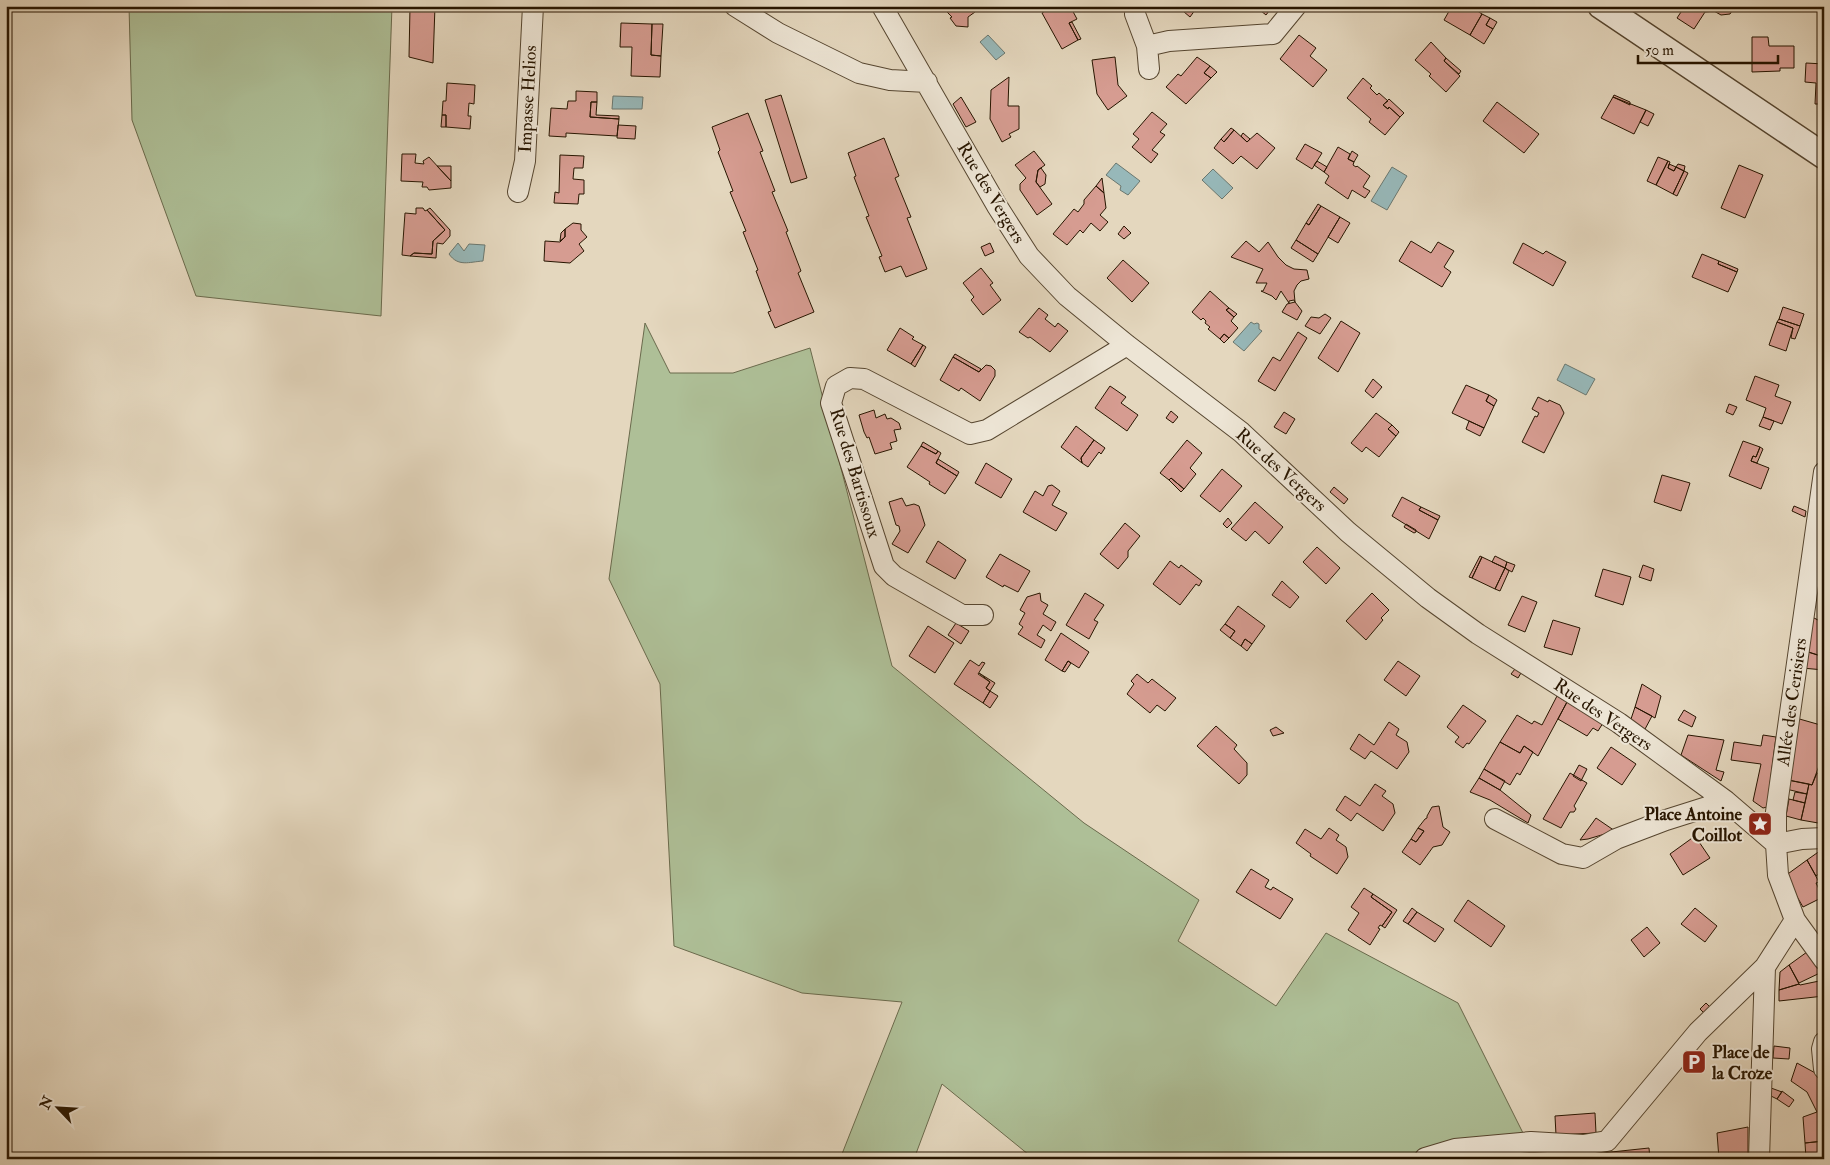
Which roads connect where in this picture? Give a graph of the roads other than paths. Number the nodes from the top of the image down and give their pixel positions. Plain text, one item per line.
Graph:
1 (533, 6) edge
2 (735, 6) edge
3 (882, 6) edge
4 (1296, 6) edge
5 (1601, 6) edge
6 (1135, 14) dead end
7 (1147, 46) junction
8 (1149, 69) dead end
9 (927, 82) junction
10 (1824, 156) edge
11 (518, 192) dead end
12 (1127, 345) junction
13 (1824, 472) edge
14 (983, 615) dead end
15 (1726, 801) junction
16 (1495, 820) dead end
17 (1824, 838) edge
18 (1776, 844) junction
19 (1795, 920) junction
20 (1824, 960) edge
21 (1765, 967) junction
22 (1824, 1042) edge
23 (1824, 1069) edge
24 (1425, 1158) edge
25 (1759, 1159) edge

1 - 11 street, Impasse Helios
2 - 9 street
3 - 9 street, Rue des Vergers
4 - 7 street
5 - 10 street
6 - 7 street
7 - 8 street
9 - 12 street, Rue des Vergers
12 - 14 street, Rue des Bartissoux
12 - 15 street, Rue des Vergers
13 - 18 street, Allée des Cerisiers
15 - 16 street
15 - 18 street, Rue des Vergers
17 - 18 street
18 - 19 street
19 - 20 street
19 - 21 street
21 - 24 street
21 - 25 street
22 - 23 street

